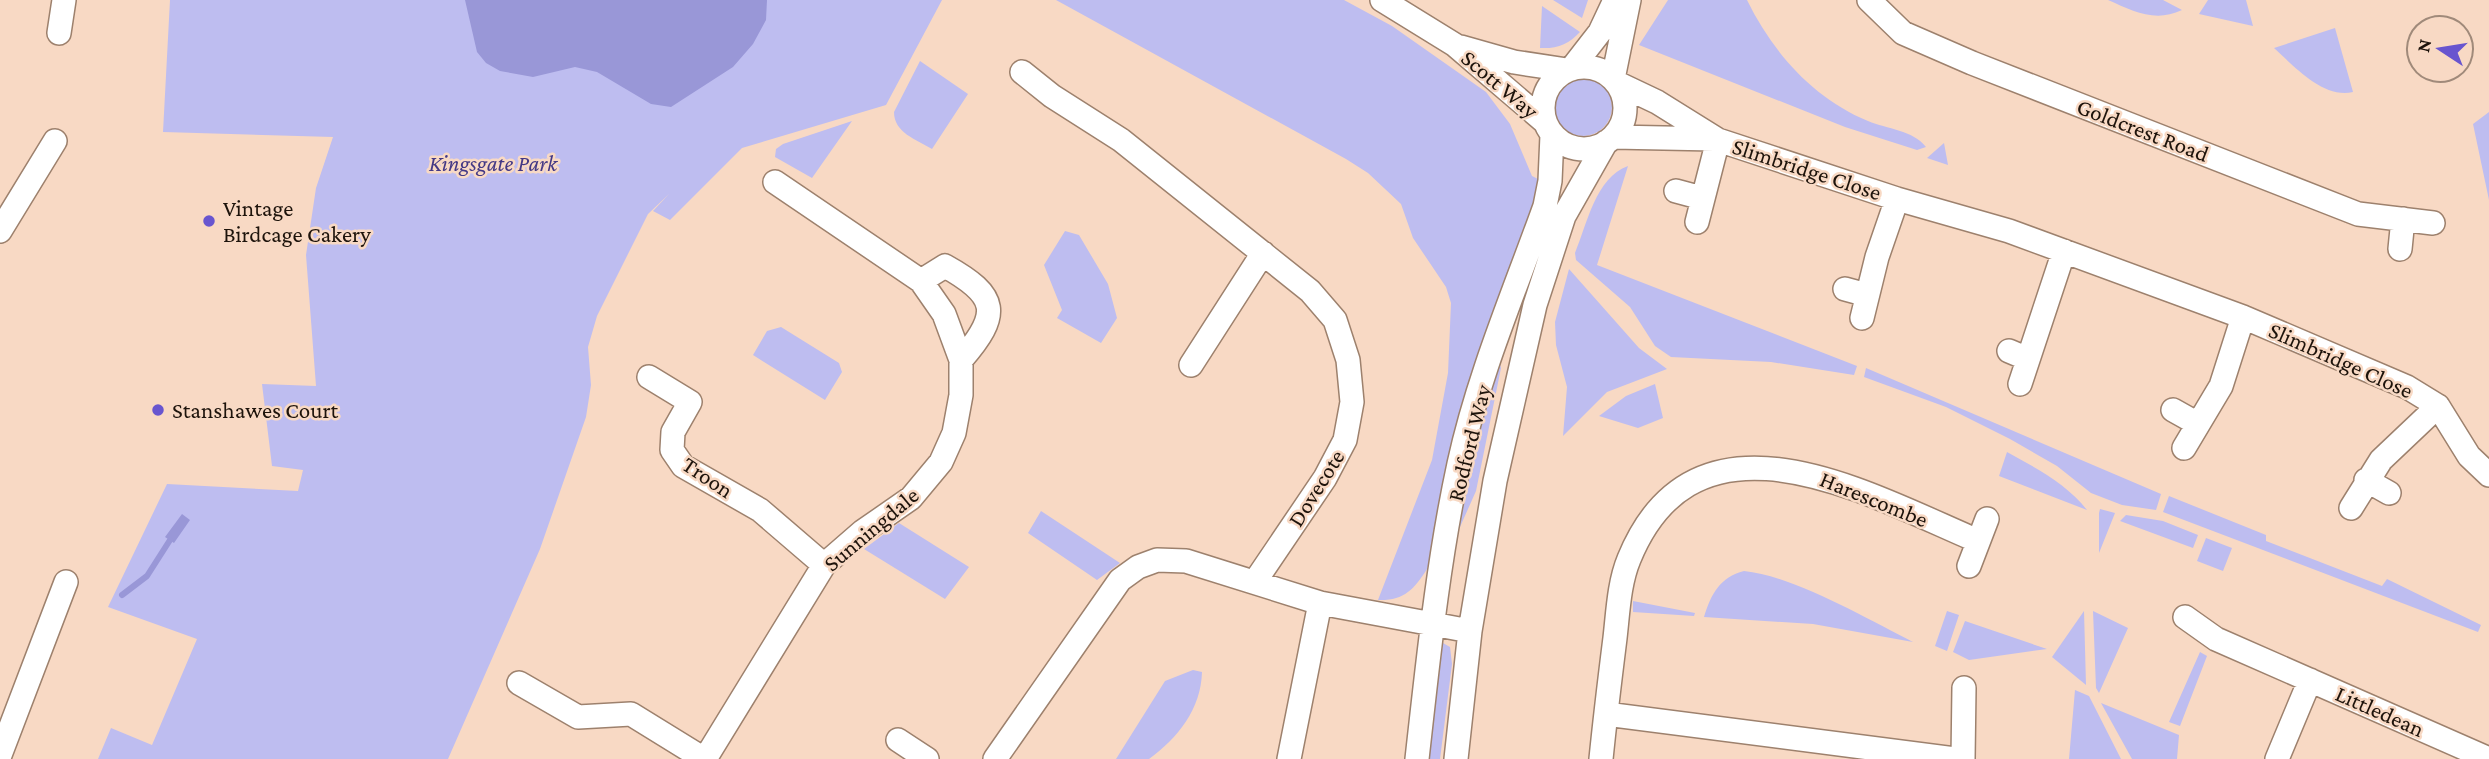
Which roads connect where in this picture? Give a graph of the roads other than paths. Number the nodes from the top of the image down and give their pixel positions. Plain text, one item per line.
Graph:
1 (64, 0) edge
2 (1382, 0) edge
3 (1615, 0) edge
4 (1629, 0) edge
5 (1868, 0) edge
6 (59, 33) dead end
7 (1455, 46) junction
8 (1569, 69) junction
9 (1022, 72) dead end
10 (1615, 81) junction
11 (1549, 128) junction
12 (1718, 139) junction
13 (1609, 140) junction
14 (55, 141) dead end
15 (775, 183) dead end
16 (1676, 191) dead end
17 (1702, 198) junction
18 (1897, 199) junction
19 (2403, 219) junction
20 (1696, 222) dead end
21 (2433, 223) dead end
22 (0, 231) edge
23 (2400, 249) dead end
24 (2064, 251) junction
25 (1263, 253) junction
26 (921, 281) junction
27 (2243, 317) junction
28 (1862, 318) dead end
29 (961, 360) junction
30 (1201, 362) dead end
31 (649, 377) dead end
32 (2020, 384) dead end
33 (2438, 406) junction
34 (2173, 410) dead end
35 (2198, 425) junction
36 (2184, 448) dead end
37 (2489, 475) edge
38 (2366, 480) junction
39 (2389, 493) dead end
40 (2351, 508) dead end
41 (1987, 519) dead end
42 (1978, 541) junction
43 (824, 565) junction
44 (1969, 566) dead end
45 (1256, 580) junction
46 (66, 582) dead end
47 (1320, 603) junction
48 (2185, 617) dead end
49 (1432, 625) junction
50 (1470, 631) junction
51 (2310, 680) junction
52 (519, 683) dead end
53 (1964, 688) dead end
54 (1606, 714) junction
55 (898, 740) dead end
56 (0, 755) edge
57 (705, 759) edge
58 (927, 759) edge
59 (995, 759) edge
60 (1289, 759) edge
61 (1417, 759) edge
62 (1455, 759) edge
63 (1601, 759) edge
64 (1955, 759) edge
65 (1963, 759) edge
66 (2277, 759) edge
67 (2489, 759) edge

1 - 6 street
2 - 7 street, Scott Way
3 - 8 street
4 - 10 street
5 - 19 street, Goldcrest Road
7 - 8 street, Scott Way
7 - 11 street, Scott Way
8 - 10 street
8 - 11 street
9 - 25 street, Dovecote
10 - 12 street, Slimbridge Close
10 - 13 street
11 - 13 street
11 - 49 street, Rodford Way
12 - 13 street, Slimbridge Close
12 - 17 street, Slimbridge Close
12 - 18 street, Slimbridge Close
13 - 50 street, Rodford Way
14 - 22 street
15 - 26 street, Sunningdale
16 - 17 street
17 - 20 street, Slimbridge Close
18 - 24 street, Slimbridge Close
18 - 28 street, Slimbridge Close
19 - 21 street, Goldcrest Road
19 - 23 street
24 - 27 street, Slimbridge Close
24 - 32 street
25 - 30 street
25 - 45 street, Dovecote
26 - 29 street, Sunningdale
26 - 29 street
27 - 33 street, Slimbridge Close
27 - 35 street, Slimbridge Close
29 - 43 street, Sunningdale
31 - 43 street, Troon
33 - 37 street, Slimbridge Close
33 - 38 street, Slimbridge Close
34 - 35 street
35 - 36 street, Slimbridge Close
38 - 39 street
38 - 40 street, Slimbridge Close
41 - 42 street
42 - 44 street
42 - 54 street, Harescombe
43 - 57 street, Sunningdale
45 - 47 street
45 - 59 street
46 - 56 street
47 - 49 street
47 - 60 street
48 - 51 street, Littledean
49 - 50 street
49 - 61 street, Rodford Way
50 - 62 street, Rodford Way
51 - 66 street, Littledean
51 - 67 street, Littledean
52 - 57 street
53 - 65 street
54 - 63 street, Harescombe
54 - 64 street
55 - 58 street

